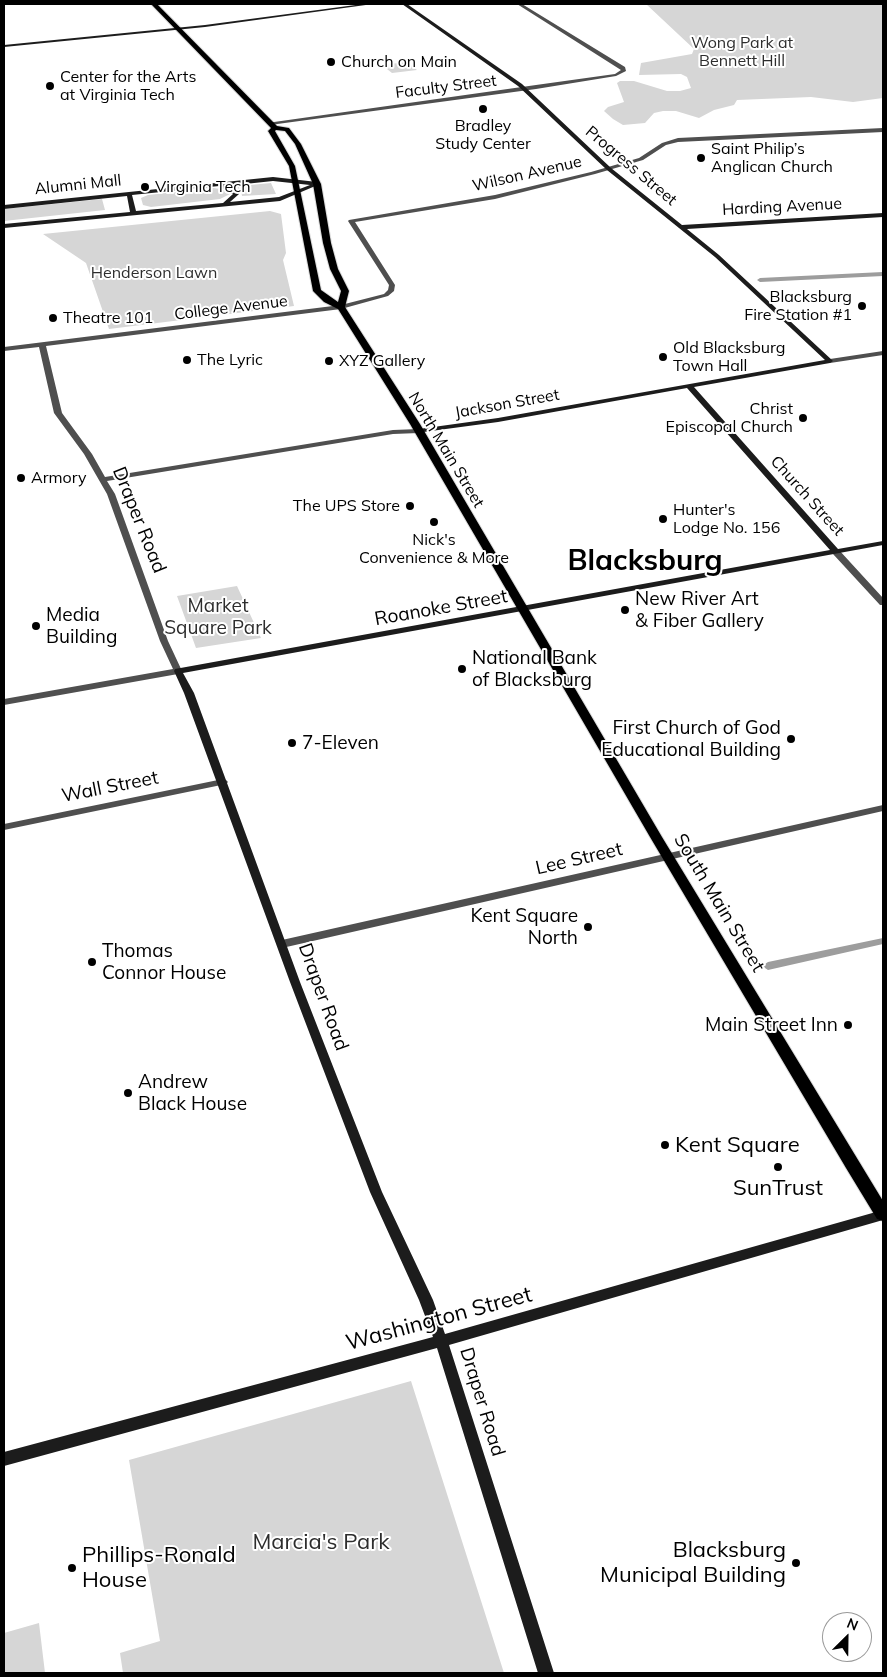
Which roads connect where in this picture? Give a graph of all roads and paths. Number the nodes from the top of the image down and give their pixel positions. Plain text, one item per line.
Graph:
1 (154, 4) edge
2 (372, 4) edge
3 (404, 4) edge
4 (519, 4) edge
5 (179, 29) junction
6 (4, 46) edge
7 (524, 89) junction
8 (273, 126) junction
9 (883, 130) edge
10 (608, 169) junction
11 (295, 181) junction
12 (317, 184) junction
13 (218, 185) junction
14 (297, 193) junction
15 (129, 194) junction
16 (224, 204) junction
17 (4, 207) edge
18 (133, 213) junction
19 (883, 214) edge
20 (351, 221) joint
21 (4, 226) edge
22 (682, 226) junction
23 (341, 307) junction
24 (42, 344) junction
25 (4, 348) edge
26 (883, 353) edge
27 (830, 361) junction
28 (689, 386) junction
29 (419, 431) junction
30 (104, 479) junction
31 (883, 544) edge
32 (836, 552) junction
33 (883, 603) edge
34 (523, 610) junction
35 (178, 671) junction
36 (4, 702) edge
37 (222, 782) junction
38 (883, 808) edge
39 (4, 827) edge
40 (668, 857) junction
41 (282, 944) junction
42 (883, 1215) edge
43 (441, 1341) junction
44 (4, 1459) edge
45 (546, 1673) edge

1 - 5 main road, North Main Street
2 - 5 street
3 - 7 street, Progress Street
4 - 7 street, Faculty Street
5 - 6 street
5 - 8 main road, North Main Street
7 - 8 street, Faculty Street
7 - 10 street, Progress Street
8 - 11 main road, North Main Street
8 - 12 main road, North Main Street
9 - 10 street, Wilson Avenue
10 - 20 street, Wilson Avenue
10 - 22 street, Progress Street
11 - 12 street, Alumni Mall
11 - 13 street, Alumni Mall
11 - 14 main road, North Main Street
12 - 14 street, Alumni Mall
12 - 23 main road, North Main Street
13 - 15 street, Alumni Mall
13 - 16 street
14 - 16 street, Alumni Mall
14 - 23 main road, North Main Street
15 - 17 street, Alumni Mall
15 - 18 street
16 - 18 street, Alumni Mall
18 - 21 street, Alumni Mall
19 - 22 street, Harding Avenue
20 - 23 street, College Avenue
22 - 27 street, Progress Street
23 - 24 street, College Avenue
23 - 29 main road, North Main Street
24 - 25 street, College Avenue
24 - 30 street, Draper Road
26 - 27 street, Jackson Street
27 - 28 street, Jackson Street
28 - 29 street, Jackson Street
28 - 32 street, Church Street
29 - 30 street, Jackson Street
29 - 34 main road, North Main Street
30 - 35 street, Draper Road
31 - 32 street, Roanoke Street
32 - 33 street, Church Street
32 - 34 street, Roanoke Street
34 - 35 street, Roanoke Street
34 - 40 main road, South Main Street
35 - 36 street, Roanoke Street
35 - 37 street, Draper Road
37 - 39 street, Wall Street
37 - 41 street, Draper Road
38 - 40 street, Lee Street
40 - 41 street, Lee Street
40 - 42 main road, South Main Street
41 - 43 street, Draper Road
42 - 43 street, Washington Street
43 - 44 street, Washington Street
43 - 45 street, Draper Road

